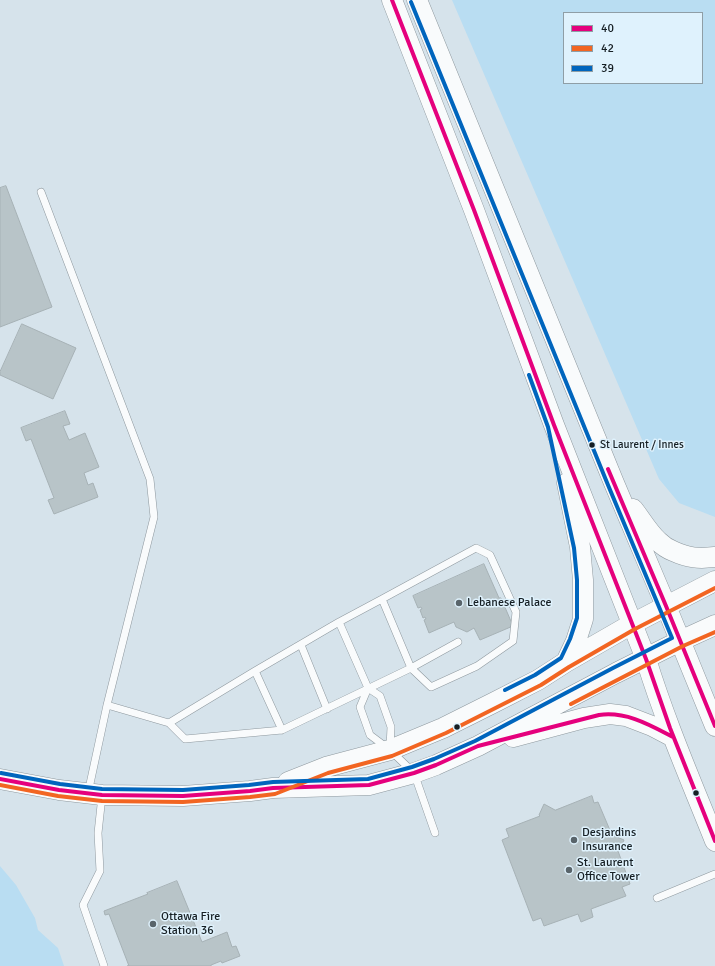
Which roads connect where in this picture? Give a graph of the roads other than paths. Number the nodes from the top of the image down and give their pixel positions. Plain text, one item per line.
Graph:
1 (392, 0) edge
2 (417, 0) edge
3 (41, 192) dead end
4 (554, 425) junction
5 (614, 483) junction
6 (715, 557) edge
7 (715, 581) edge
8 (382, 599) junction
9 (666, 606) junction
10 (339, 622) junction
11 (632, 624) junction
12 (715, 625) edge
13 (680, 641) junction
14 (458, 642) dead end
15 (301, 645) junction
16 (646, 659) junction
17 (566, 662) junction
18 (411, 668) junction
19 (255, 671) junction
20 (368, 688) junction
21 (107, 705) junction
22 (327, 709) junction
23 (169, 723) junction
24 (715, 726) edge
25 (282, 730) junction
26 (673, 737) junction
27 (478, 746) junction
28 (390, 750) junction
29 (414, 773) junction
30 (0, 780) edge
31 (273, 788) junction
32 (95, 794) junction
33 (435, 832) dead end
34 (715, 842) edge
35 (715, 874) edge
36 (657, 898) dead end
37 (104, 966) edge

1 - 4 main road
2 - 5 main road
3 - 21 lane
4 - 11 main road
4 - 17 main road
5 - 6 main road
5 - 9 main road
7 - 9 main road
8 - 10 lane
8 - 18 lane
8 - 18 lane
9 - 11 main road
9 - 13 main road
10 - 15 lane
10 - 20 lane
11 - 16 main road
11 - 17 main road
12 - 13 main road
13 - 16 main road
13 - 24 main road
14 - 18 lane
15 - 19 lane
15 - 22 lane
16 - 26 main road
16 - 27 main road
17 - 28 main road
18 - 20 lane
19 - 23 lane
19 - 25 lane
20 - 22 lane
20 - 28 lane
20 - 28 lane
21 - 23 lane
21 - 32 lane
22 - 25 lane
23 - 25 lane
26 - 27 main road
26 - 34 main road
27 - 29 main road
28 - 29 lane
28 - 31 main road
29 - 31 main road
29 - 33 lane
30 - 32 main road
31 - 32 main road
32 - 37 lane
35 - 36 lane

